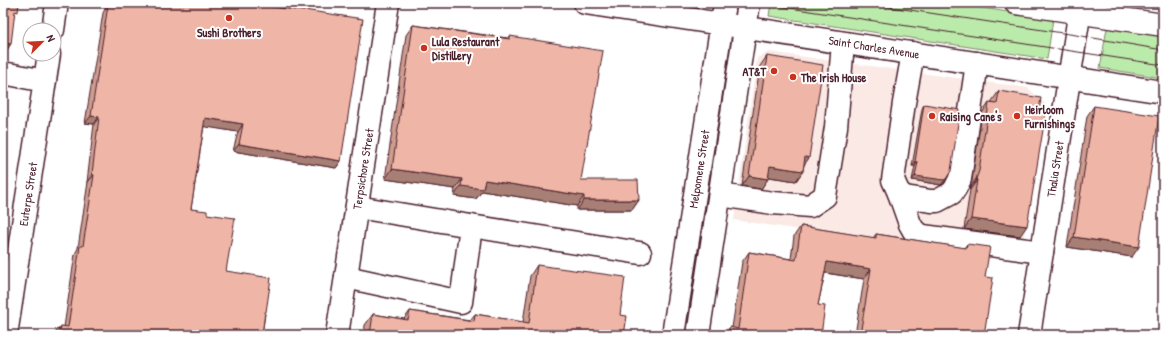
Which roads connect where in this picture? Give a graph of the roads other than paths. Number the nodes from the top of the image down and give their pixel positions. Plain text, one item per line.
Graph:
1 (57, 3) edge
2 (388, 3) edge
3 (585, 3) edge
4 (725, 3) edge
5 (749, 3) edge
6 (1016, 3) edge
7 (1080, 8) edge
8 (54, 22) edge
9 (722, 24) junction
10 (1163, 25) edge
11 (745, 28) junction
12 (842, 43) junction
13 (913, 53) junction
14 (48, 62) edge
15 (977, 63) junction
16 (3, 73) edge
17 (1070, 77) junction
18 (45, 81) junction
19 (1163, 92) edge
20 (899, 193) junction
21 (720, 195) junction
22 (357, 207) junction
23 (471, 226) junction
24 (1042, 252) junction
25 (640, 253) dead end
26 (346, 277) junction
27 (6, 335) edge
28 (337, 335) edge
29 (673, 335) edge
30 (698, 335) edge
31 (1029, 335) edge

1 - 8 street
2 - 22 street, Terpsichore Street
3 - 9 street, Saint Charles Avenue
4 - 9 street, Melpomene Street
5 - 11 street, Melpomene Street
6 - 7 street
7 - 10 street
7 - 17 street, Thalia Street
9 - 11 street, Saint Charles Avenue
9 - 29 street, Melpomene Street
11 - 12 street, Saint Charles Avenue
11 - 21 street, Melpomene Street
12 - 13 street, Saint Charles Avenue
12 - 21 street
13 - 15 street, Saint Charles Avenue
13 - 20 street
14 - 18 street, Euterpe Street
15 - 17 street, Saint Charles Avenue
15 - 20 street
16 - 18 street
17 - 19 street, Saint Charles Avenue
17 - 24 street, Thalia Street
18 - 27 street, Euterpe Street
20 - 24 street
21 - 30 street, Melpomene Street
22 - 23 street
22 - 26 street, Terpsichore Street
23 - 25 street
23 - 26 street
24 - 31 street, Thalia Street
26 - 28 street, Terpsichore Street

